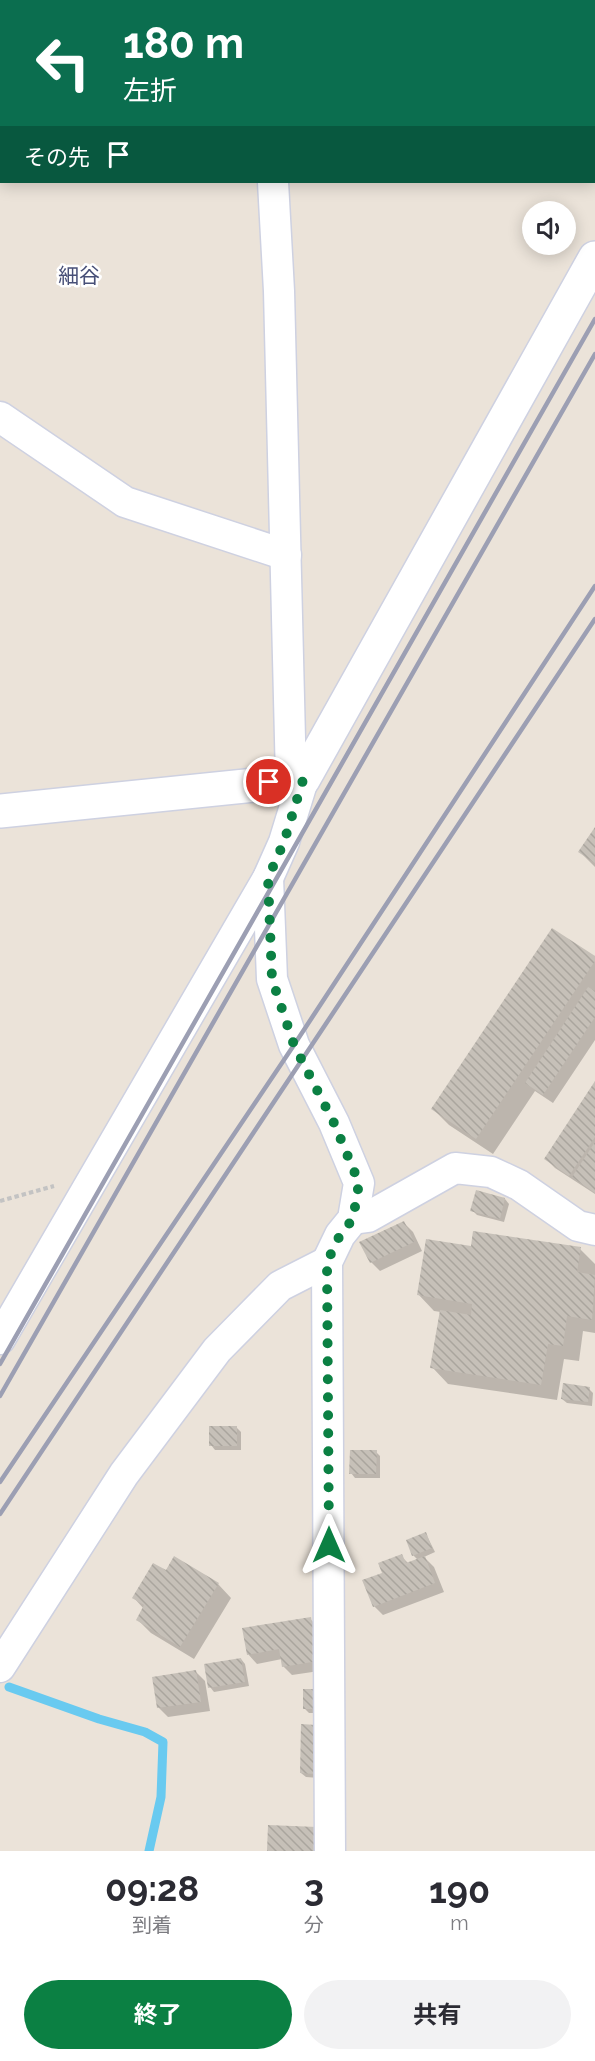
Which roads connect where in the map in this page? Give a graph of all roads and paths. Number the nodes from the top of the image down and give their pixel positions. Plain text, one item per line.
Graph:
1 (273, 183) edge
2 (595, 258) edge
3 (0, 417) edge
4 (286, 555) junction
5 (297, 780) junction
6 (0, 811) edge
7 (268, 878) junction
8 (95, 1174) junction
9 (0, 1202) edge
10 (353, 1219) junction
11 (595, 1230) edge
12 (327, 1262) junction
13 (0, 1339) edge
14 (0, 1667) edge
15 (330, 1851) edge

1 - 4 street
2 - 5 street
3 - 4 street
4 - 5 street
5 - 6 street
5 - 7 street
7 - 8 street
7 - 10 street
8 - 9 path
8 - 13 street
10 - 11 street
10 - 12 street
12 - 14 street
12 - 15 street

